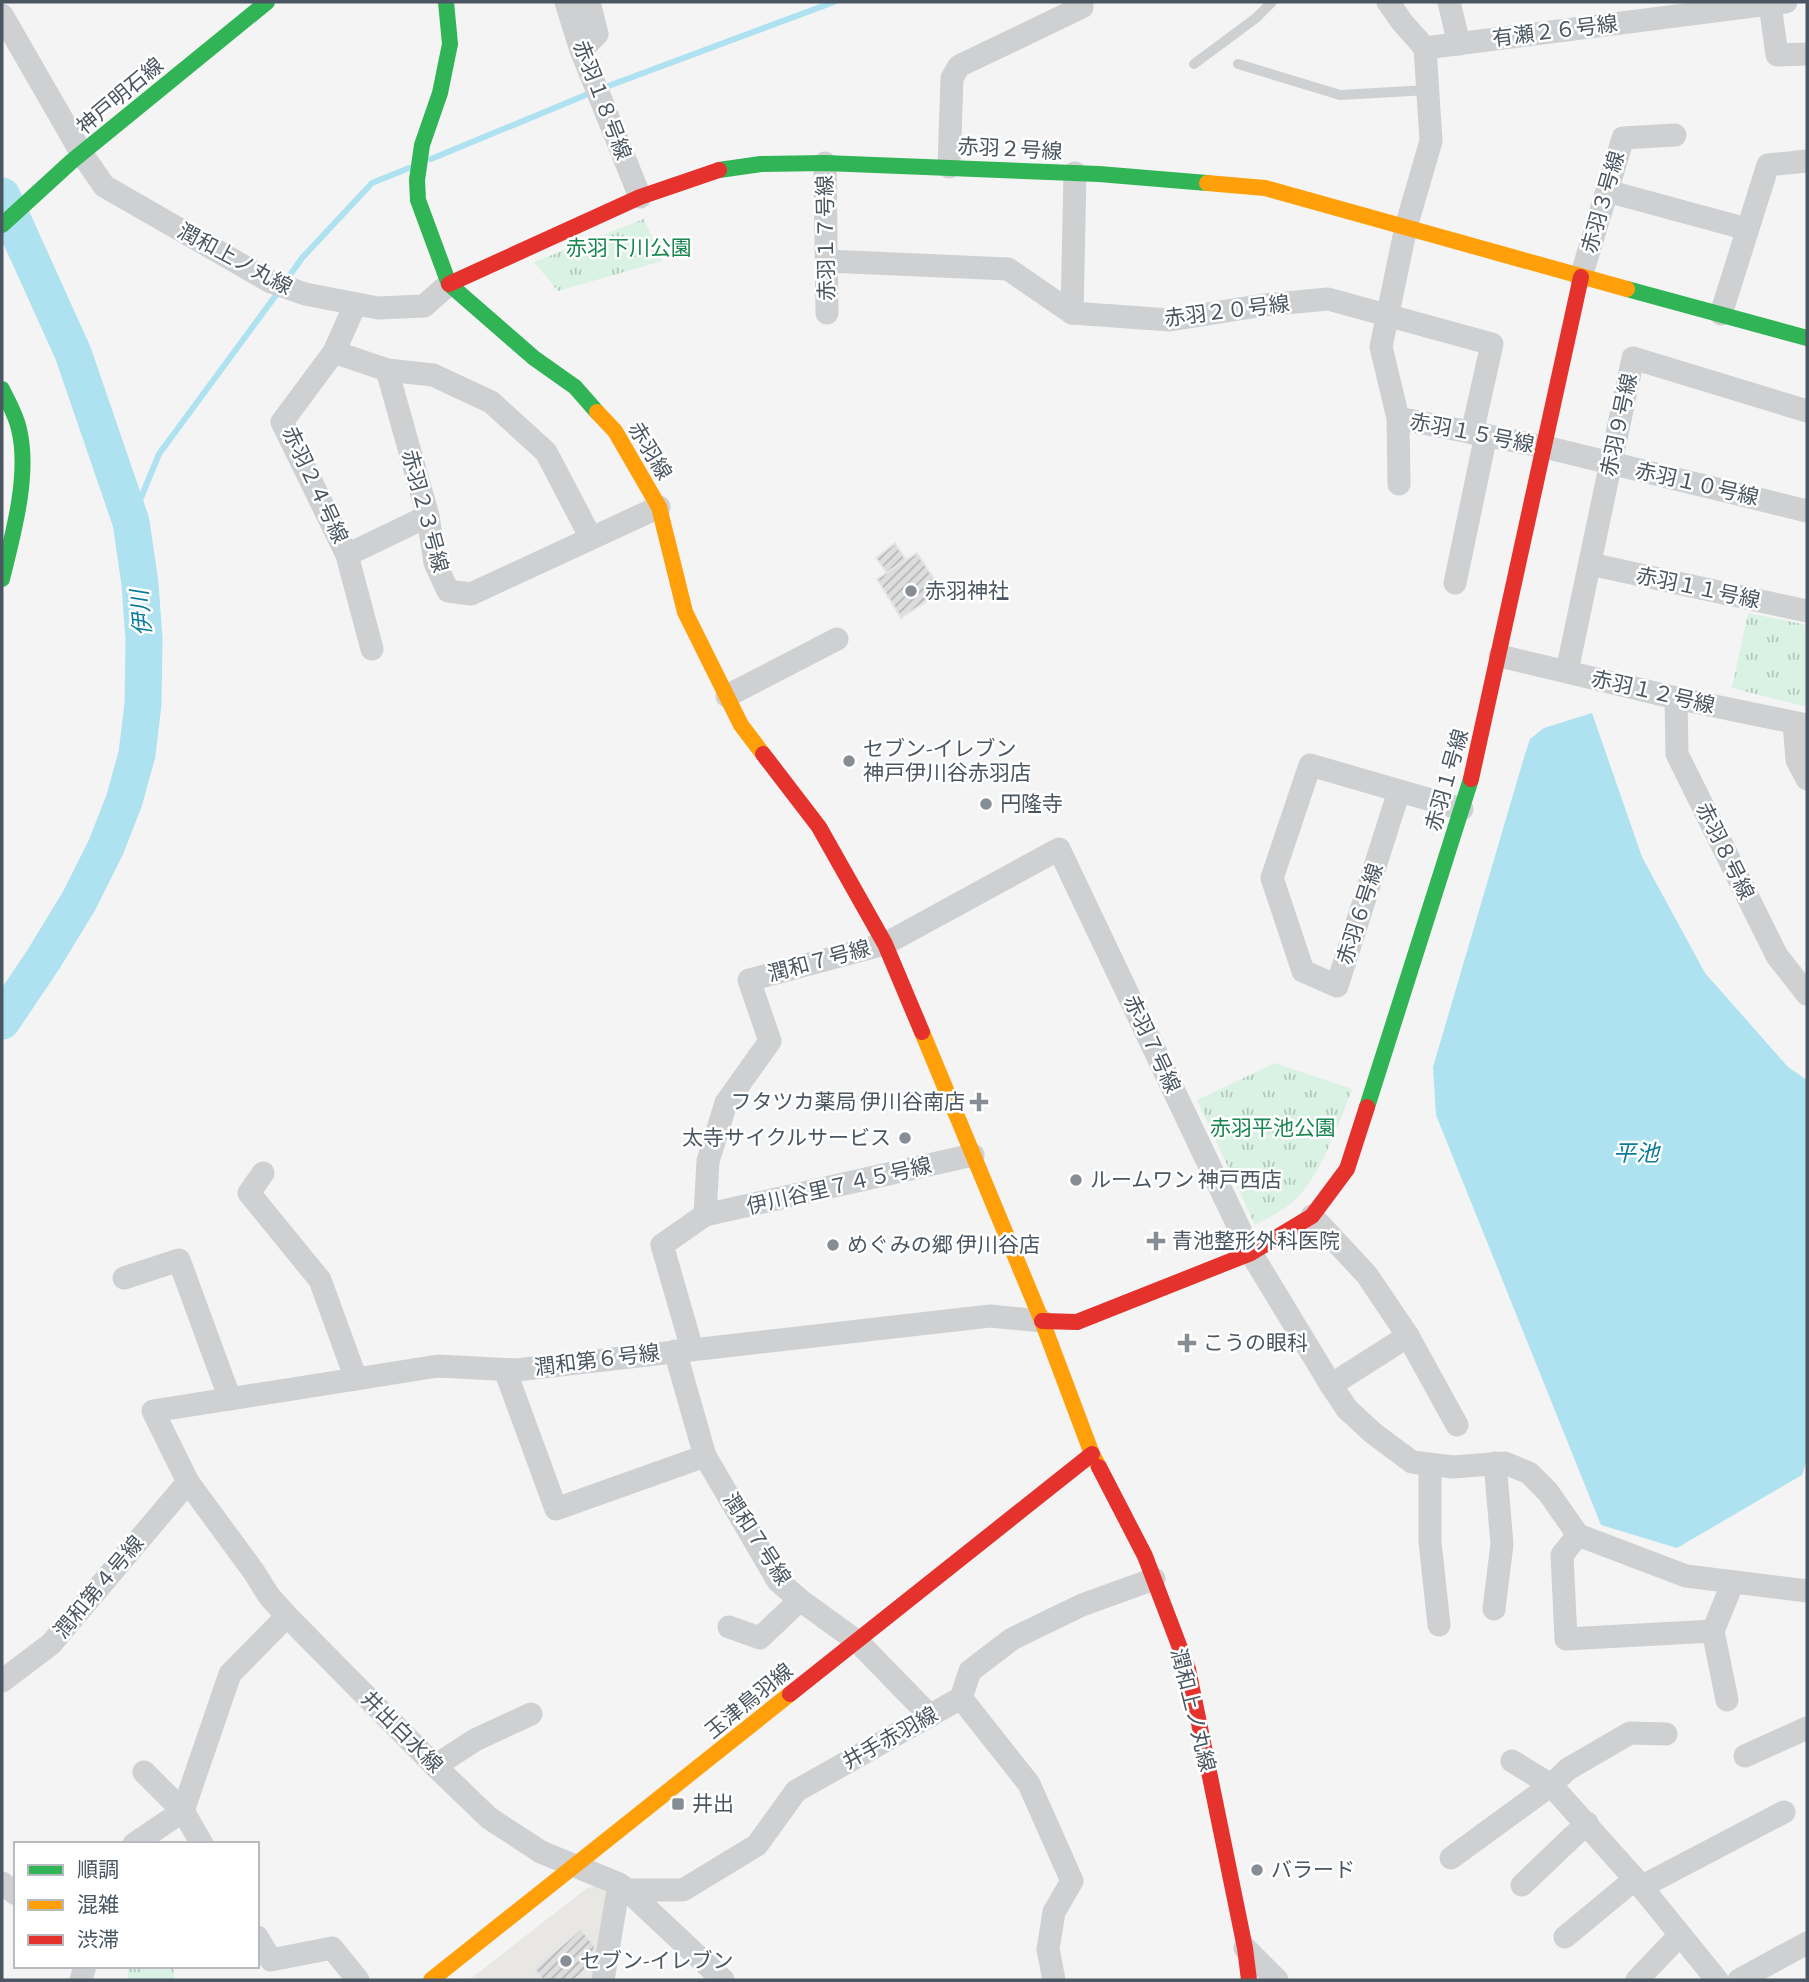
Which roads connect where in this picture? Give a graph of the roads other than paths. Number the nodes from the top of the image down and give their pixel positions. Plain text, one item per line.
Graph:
1 (267, 2) edge
2 (446, 2) edge
3 (566, 2) edge
4 (589, 2) edge
5 (1082, 2) edge
6 (1272, 2) edge
7 (1388, 2) edge
8 (1449, 2) edge
9 (1778, 3) edge
10 (1677, 9) edge
11 (2, 15) edge
12 (1459, 44) junction
13 (1425, 48) junction
14 (581, 50) junction
15 (1807, 54) edge
16 (1194, 64) dead end
17 (1238, 64) dead end
18 (1428, 90) junction
19 (1675, 135) dead end
20 (77, 157) junction
21 (1807, 161) edge
22 (825, 163) junction
23 (949, 167) junction
24 (1075, 173) junction
25 (1607, 191) junction
26 (640, 197) junction
27 (2, 225) edge
28 (1406, 227) junction
29 (1747, 229) junction
30 (827, 261) junction
31 (1581, 277) junction
32 (449, 284) junction
33 (355, 305) junction
34 (827, 313) dead end
35 (1072, 313) junction
36 (1387, 314) junction
37 (1721, 314) junction
38 (1807, 338) edge
39 (334, 352) junction
40 (387, 370) junction
41 (2, 389) edge
42 (1807, 411) edge
43 (1398, 418) junction
44 (1479, 434) junction
45 (1545, 447) junction
46 (1611, 464) junction
47 (1399, 485) dead end
48 (659, 507) junction
49 (1807, 511) edge
50 (428, 516) junction
51 (591, 538) junction
52 (348, 555) junction
53 (1590, 564) junction
54 (2, 579) edge
55 (1455, 583) dead end
56 (1807, 611) edge
57 (837, 639) dead end
58 (372, 649) dead end
59 (1500, 656) junction
60 (1567, 671) junction
61 (727, 696) junction
62 (1676, 698) junction
63 (1800, 724) edge
64 (1807, 779) edge
65 (1399, 791) junction
66 (1462, 809) junction
67 (885, 944) junction
68 (1807, 994) edge
69 (973, 1155) junction
70 (262, 1173) dead end
71 (705, 1215) junction
72 (1312, 1216) junction
73 (1251, 1253) junction
74 (124, 1278) dead end
75 (1042, 1321) junction
76 (1408, 1336) junction
77 (684, 1350) junction
78 (505, 1370) junction
79 (356, 1379) junction
80 (1331, 1385) junction
81 (230, 1399) junction
82 (153, 1411) joint
83 (1457, 1425) dead end
84 (1092, 1454) junction
85 (705, 1455) junction
86 (1495, 1463) junction
87 (1430, 1465) junction
88 (188, 1482) junction
89 (1577, 1535) junction
90 (1154, 1579) junction
91 (1733, 1582) junction
92 (1807, 1591) edge
93 (800, 1600) junction
94 (1494, 1609) dead end
95 (287, 1616) junction
96 (1439, 1625) dead end
97 (729, 1627) dead end
98 (1713, 1630) junction
99 (858, 1642) junction
100 (2, 1682) edge
101 (961, 1698) junction
102 (1727, 1700) dead end
103 (531, 1714) dead end
104 (930, 1716) junction
105 (1807, 1728) edge
106 (1666, 1734) dead end
107 (1745, 1756) dead end
108 (1512, 1761) dead end
109 (435, 1766) junction
110 (144, 1772) dead end
111 (1551, 1785) junction
112 (183, 1811) junction
113 (1784, 1812) dead end
114 (1587, 1824) junction
115 (137, 1842) edge
116 (201, 1842) edge
117 (1451, 1858) dead end
118 (576, 1866) junction
119 (1638, 1883) junction
120 (1522, 1885) dead end
121 (623, 1887) junction
122 (1680, 1935) junction
123 (1565, 1937) dead end
124 (259, 1940) edge
125 (1807, 1943) edge
126 (1245, 1948) junction
127 (358, 1980) edge
128 (431, 1980) edge
129 (603, 1980) edge
130 (723, 1980) edge
131 (1054, 1980) edge
132 (1249, 1980) edge
133 (1277, 1980) edge
134 (1637, 1980) edge
135 (1717, 1980) edge
136 (1740, 1980) edge

1 - 20 street, 神戸明石線
2 - 32 street, 赤羽線
3 - 14 street, 赤羽１８号線
4 - 14 street
5 - 23 street
6 - 16 lane
7 - 13 street
8 - 12 street
9 - 10 street, 有瀬２６号線
9 - 15 street
10 - 12 street, 有瀬２６号線
11 - 20 street, 潤和上ノ丸線
12 - 13 street, 有瀬２６号線
13 - 18 street
14 - 26 street, 赤羽１８号線
17 - 18 lane
18 - 28 street
19 - 25 street, 赤羽３号線
20 - 27 street, 神戸明石線
20 - 33 street, 潤和上ノ丸線
21 - 29 street
22 - 23 street, 赤羽２号線
22 - 26 street, 赤羽２号線
22 - 30 street, 赤羽１７号線
23 - 24 street, 赤羽２号線
24 - 28 street, 赤羽２号線
24 - 35 street
25 - 29 street
25 - 31 street, 赤羽３号線
26 - 32 street, 赤羽２号線
28 - 31 street, 赤羽２号線
28 - 36 street
29 - 37 street
30 - 34 street, 赤羽１７号線
30 - 35 street
31 - 37 street
31 - 45 street, 赤羽１号線
32 - 33 street, 潤和上ノ丸線
32 - 48 street, 赤羽線
33 - 39 street, 赤羽２４号線
35 - 36 street, 赤羽２０号線
36 - 43 street
36 - 44 street, 赤羽２０号線
37 - 38 street
39 - 40 street
39 - 52 street, 赤羽２４号線
40 - 50 street, 赤羽２３号線
40 - 51 street
41 - 54 street
42 - 46 street, 赤羽９号線
43 - 44 street, 赤羽１５号線
43 - 47 street
44 - 45 street, 赤羽１５号線
44 - 55 street
45 - 46 street, 赤羽１０号線
45 - 59 street, 赤羽１号線
46 - 49 street, 赤羽１０号線
46 - 53 street, 赤羽９号線
48 - 51 street, 赤羽２３号線
48 - 61 street, 赤羽線
50 - 51 street, 赤羽２３号線
50 - 52 street, 赤羽２４号線
52 - 58 street
53 - 56 street, 赤羽１１号線
53 - 60 street, 赤羽９号線
57 - 61 street
59 - 60 street, 赤羽１２号線
59 - 66 street, 赤羽１号線
60 - 62 street, 赤羽１２号線
61 - 67 street, 赤羽線
62 - 63 street, 赤羽１２号線
62 - 68 street, 赤羽８号線
63 - 64 street
65 - 65 street, 赤羽６号線
65 - 66 street, 赤羽６号線
66 - 72 street, 赤羽１号線
67 - 69 street, 赤羽線
67 - 71 street, 潤和７号線
67 - 73 street, 赤羽７号線
69 - 71 street, 伊川谷里７４５号線
69 - 75 street, 潤和上ノ丸線
70 - 79 street
71 - 77 street, 潤和７号線
72 - 73 street, 赤羽１号線
72 - 76 street
73 - 75 street, 赤羽１号線
73 - 80 street, 赤羽７号線
74 - 81 street
75 - 77 street, 潤和第６号線
75 - 84 street, 潤和上ノ丸線
76 - 80 street
76 - 83 street
77 - 78 street, 潤和第６号線
77 - 85 street, 潤和７号線
78 - 79 street, 潤和第６号線
78 - 85 street
79 - 81 street, 潤和第６号線
80 - 87 street, 赤羽７号線
81 - 82 street, 潤和第６号線
82 - 88 street, 井出白水線
84 - 90 street, 潤和上ノ丸線
84 - 99 street, 玉津鳥羽線
85 - 93 street, 潤和７号線
86 - 87 street
86 - 89 street
86 - 94 street
87 - 96 street
88 - 95 street, 井出白水線
88 - 100 street, 潤和第４号線
89 - 91 street
89 - 98 street
90 - 101 street, 井手赤羽線
90 - 126 street, 潤和上ノ丸線
91 - 92 street
91 - 98 street
93 - 97 street
93 - 99 street, 潤和７号線
95 - 109 street, 井出白水線
95 - 112 street
98 - 102 street
99 - 104 street, 潤和７号線
99 - 118 street, 玉津鳥羽線
101 - 104 street, 井手赤羽線
101 - 131 street
103 - 109 street
104 - 121 street, 井手赤羽線
105 - 107 street
106 - 111 street
108 - 111 street
109 - 118 street, 井出白水線
110 - 112 street
111 - 114 street
111 - 117 street
112 - 115 street
112 - 116 street
113 - 119 street
114 - 119 street
114 - 120 street
118 - 121 street, 井出白水線
118 - 128 street, 玉津鳥羽線
119 - 122 street
119 - 123 street
121 - 129 street
121 - 130 street, 井出白水線
122 - 134 street
122 - 135 street
124 - 127 street
125 - 136 street
126 - 132 street, 潤和上ノ丸線
126 - 133 street

